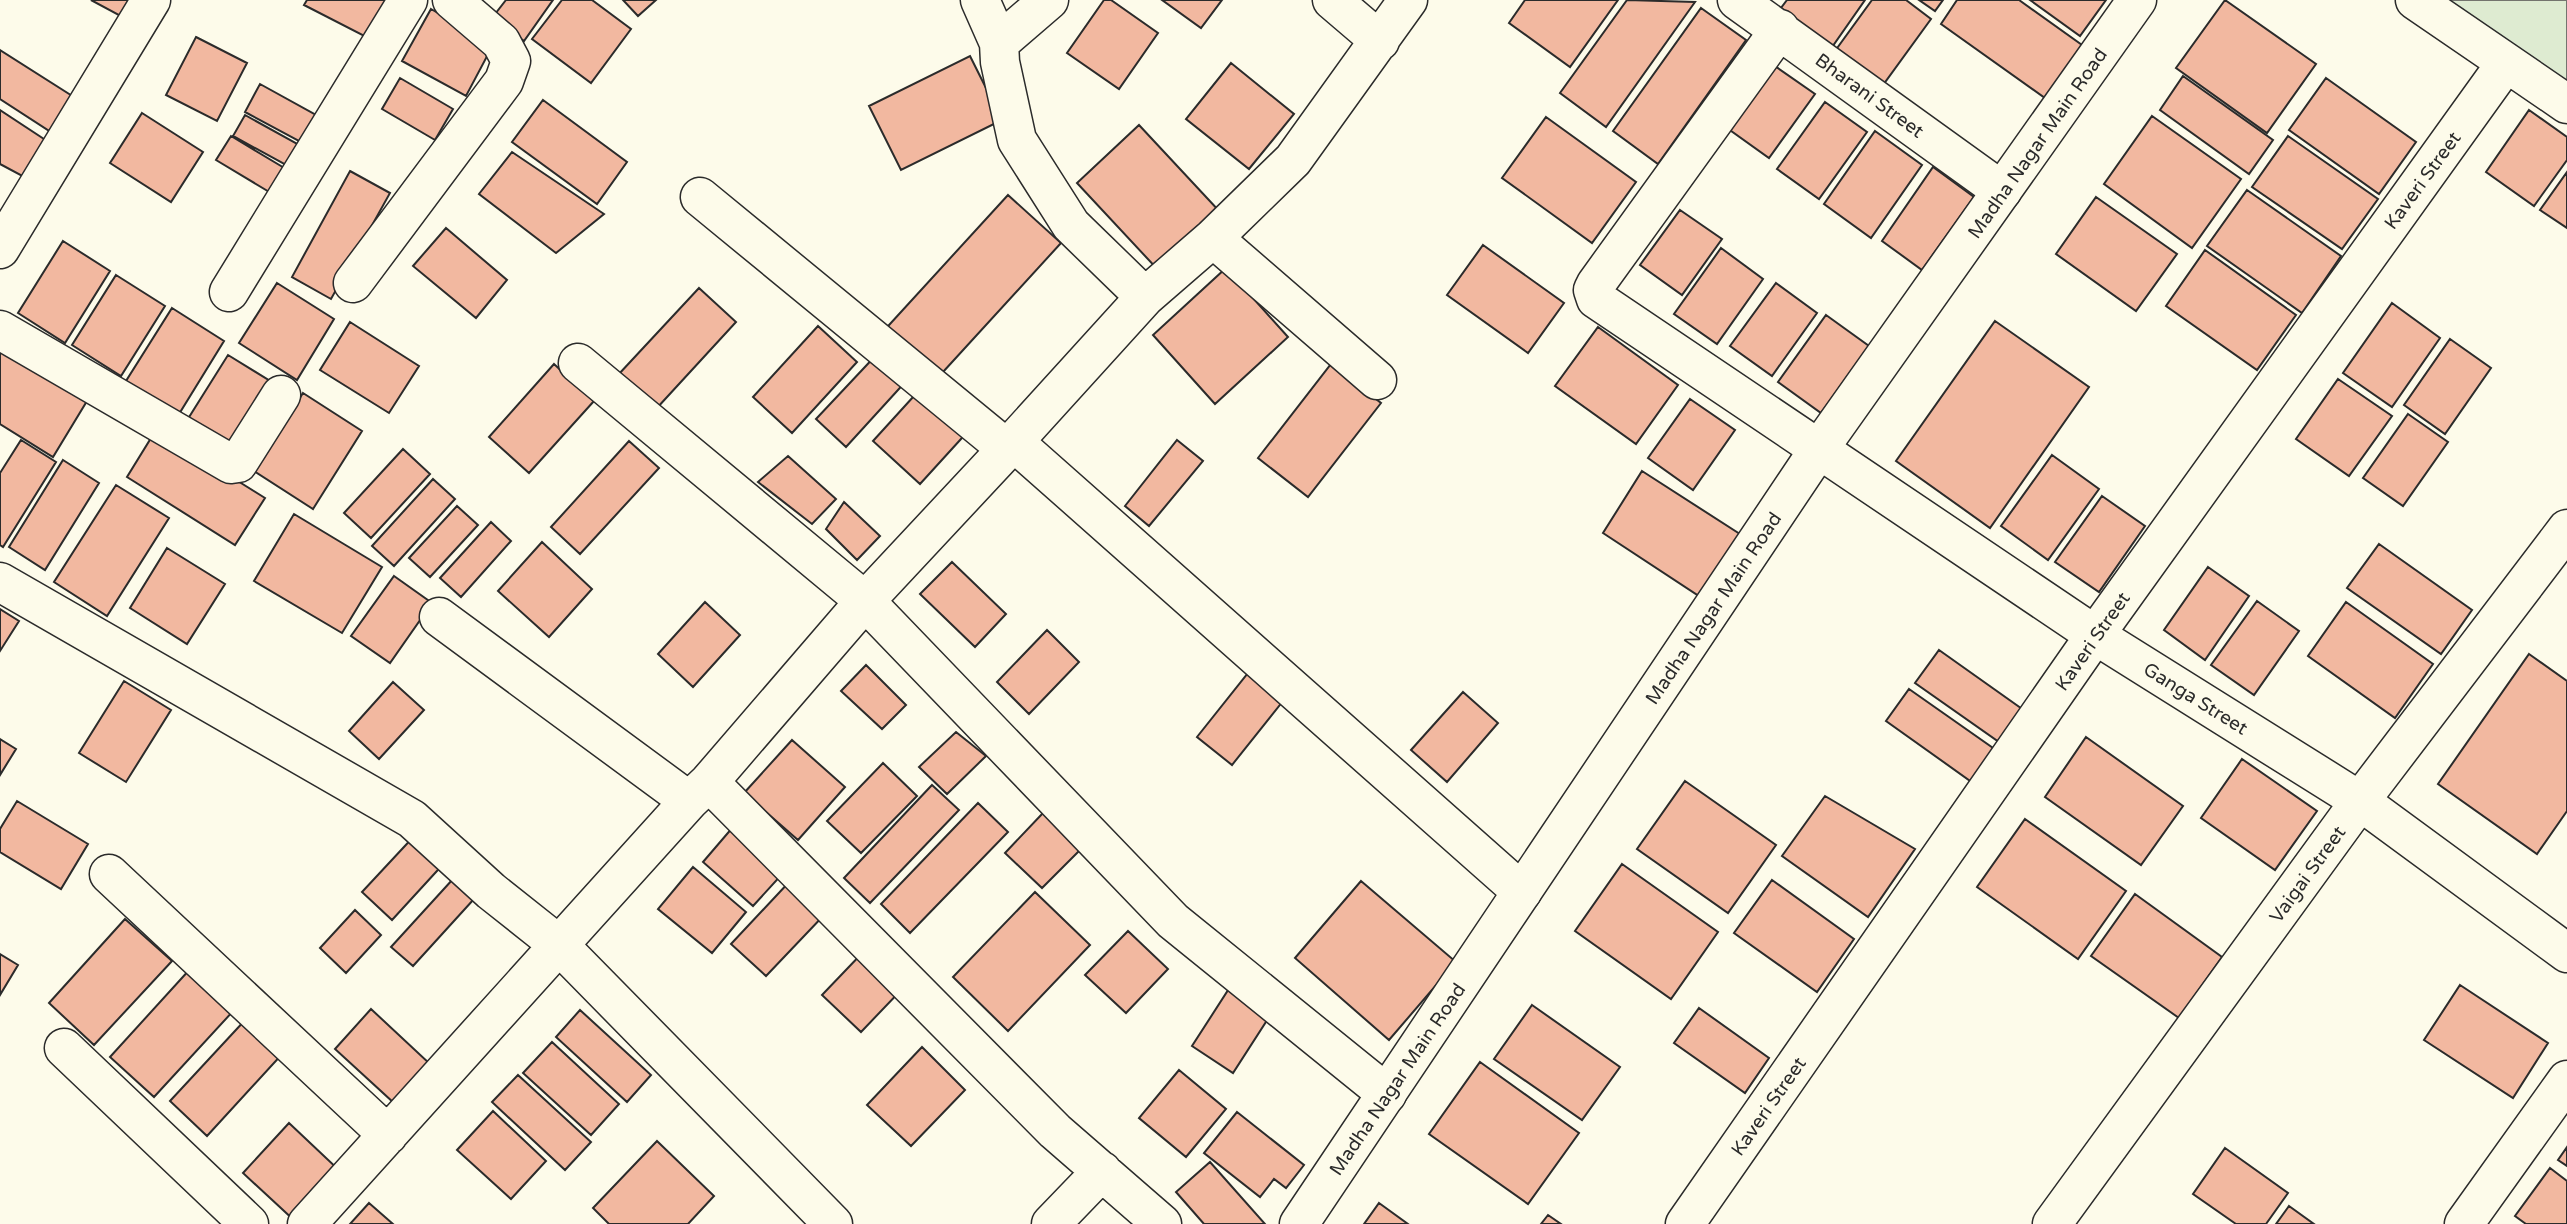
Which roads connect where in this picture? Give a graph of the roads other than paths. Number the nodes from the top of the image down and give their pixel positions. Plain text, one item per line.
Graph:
1 (151, 0) edge
2 (408, 0) edge
3 (452, 0) edge
4 (980, 0) edge
5 (1049, 0) edge
6 (1332, 0) edge
7 (1408, 0) edge
8 (2137, 0) edge
9 (2415, 0) edge
10 (1758, 10) edge
11 (1380, 41) junction
12 (999, 43) junction
13 (2506, 63) junction
14 (2567, 104) edge
15 (2003, 191) junction
16 (699, 197) dead end
17 (1213, 238) junction
18 (0, 249) edge
19 (353, 283) dead end
20 (229, 292) dead end
21 (1144, 297) junction
22 (0, 330) edge
23 (578, 363) dead end
24 (1377, 380) dead end
25 (281, 395) dead end
26 (1011, 445) junction
27 (1819, 449) junction
28 (2567, 529) edge
29 (0, 582) edge
30 (865, 601) junction
31 (439, 617) dead end
32 (2095, 635) junction
33 (699, 792) junction
34 (2360, 801) junction
35 (108, 874) dead end
36 (1522, 892) junction
37 (559, 945) junction
38 (2567, 953) edge
39 (64, 1048) dead end
40 (2567, 1080) edge
41 (1387, 1094) junction
42 (388, 1135) junction
43 (1102, 1171) junction
44 (249, 1224) edge
45 (307, 1224) edge
46 (833, 1224) edge
47 (1051, 1224) edge
48 (1162, 1224) edge
49 (1299, 1224) edge
50 (1685, 1224) edge
51 (2052, 1224) edge
52 (2464, 1224) edge

1 - 18 street
2 - 20 street
3 - 19 street
4 - 12 street
5 - 12 street
6 - 11 street
7 - 11 street
8 - 15 street, Madha Nagar Main Road
9 - 13 street
10 - 15 street, Bharani Street
10 - 27 street, Ganga Street
11 - 17 street
12 - 21 street
13 - 14 street
13 - 32 street, Kaveri Street
15 - 27 street, Madha Nagar Main Road
16 - 26 street
17 - 21 street
17 - 24 street
21 - 26 street
22 - 25 street
23 - 30 street
26 - 30 street
26 - 36 street
27 - 32 street, Ganga Street
27 - 36 street, Madha Nagar Main Road
28 - 34 street, Vaigai Street
29 - 37 street
30 - 33 street
30 - 41 street
31 - 33 street
32 - 34 street, Ganga Street
32 - 50 street, Kaveri Street
33 - 37 street
33 - 43 street
34 - 38 street, Ganga Street
34 - 51 street, Vaigai Street
35 - 42 street
36 - 41 street, Madha Nagar Main Road
37 - 42 street
37 - 46 street
39 - 44 street
40 - 52 street
41 - 49 street, Madha Nagar Main Road
42 - 45 street
43 - 47 street
43 - 48 street

